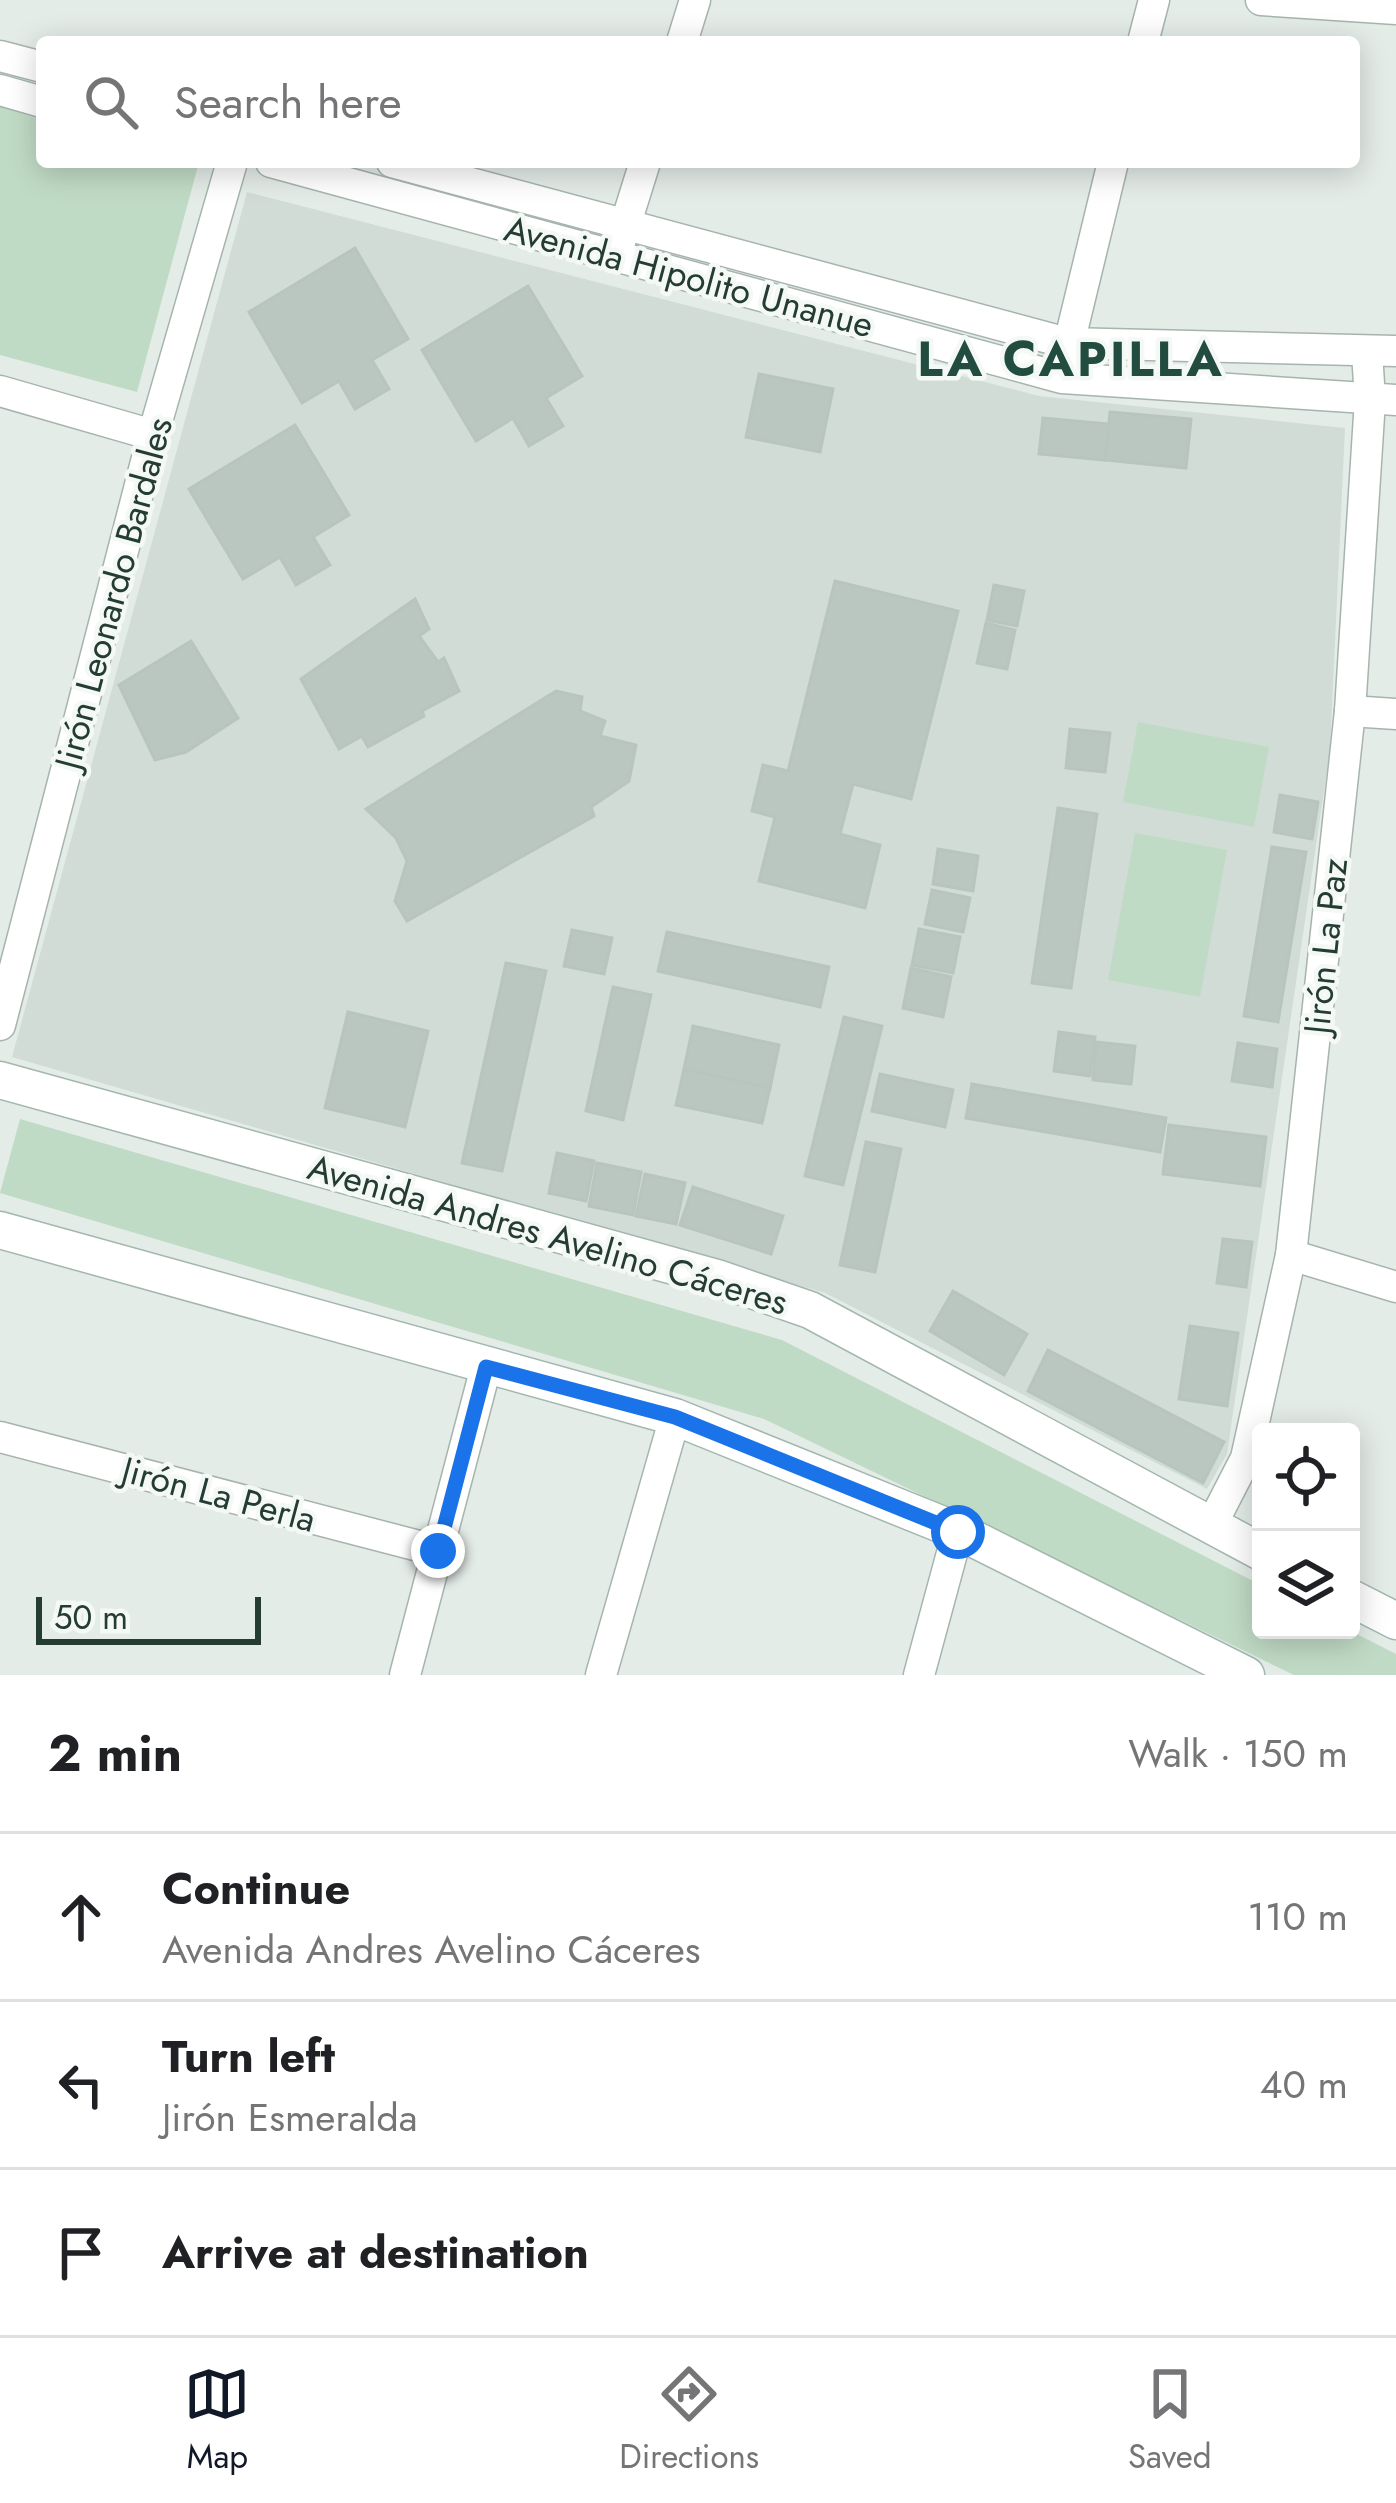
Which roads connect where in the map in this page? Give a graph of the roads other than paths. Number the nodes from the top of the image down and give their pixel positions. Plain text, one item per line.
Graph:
1 (695, 0) edge
2 (1154, 0) edge
3 (1261, 0) edge
4 (1396, 9) edge
5 (684, 36) edge
6 (1145, 36) edge
7 (0, 56) edge
8 (36, 66) edge
9 (0, 91) edge
10 (36, 100) edge
11 (230, 168) edge
12 (293, 168) edge
13 (415, 168) edge
14 (643, 168) edge
15 (1111, 168) edge
16 (626, 224) junction
17 (616, 257) junction
18 (1067, 343) junction
19 (1382, 352) edge
20 (1062, 378) junction
21 (0, 391) edge
22 (1383, 400) edge
23 (153, 435) junction
24 (1350, 711) junction
25 (1396, 714) edge
26 (0, 1025) edge
27 (0, 1080) edge
28 (0, 1230) edge
29 (1291, 1255) junction
30 (1396, 1287) edge
31 (486, 1367) junction
32 (675, 1417) junction
33 (0, 1437) edge
34 (1211, 1526) junction
35 (958, 1532) junction
36 (1252, 1547) edge
37 (438, 1551) junction
38 (1360, 1603) edge
39 (1396, 1621) edge
40 (405, 1675) edge
41 (601, 1675) edge
42 (919, 1675) edge
43 (1246, 1675) edge

1 - 5 street
2 - 6 street
3 - 4 street
7 - 8 street
9 - 10 street
11 - 23 street, Jirón Leonardo Bardales
12 - 17 street, Avenida Hipolito Unanue
13 - 16 street, Avenida Hipolito Unanue
14 - 16 street
15 - 18 street
16 - 17 street
16 - 18 street, Avenida Hipolito Unanue
17 - 20 street, Avenida Hipolito Unanue
18 - 19 street, Avenida Hipolito Unanue
18 - 20 street
19 - 22 street, Jirón La Paz
20 - 22 street, Avenida Hipolito Unanue
21 - 23 street
22 - 24 street, Jirón La Paz
23 - 26 street, Jirón Leonardo Bardales
24 - 25 street
24 - 29 street, Jirón La Paz
27 - 34 main road, Avenida Andres Avelino Cáceres
28 - 31 main road
29 - 30 street
29 - 34 street, Jirón La Paz
31 - 32 main road
31 - 37 street
32 - 35 main road
32 - 41 street
33 - 37 street, Jirón La Perla
34 - 36 main road, Avenida Andres Avelino Cáceres
35 - 42 street
35 - 43 main road
37 - 40 street
38 - 39 main road

